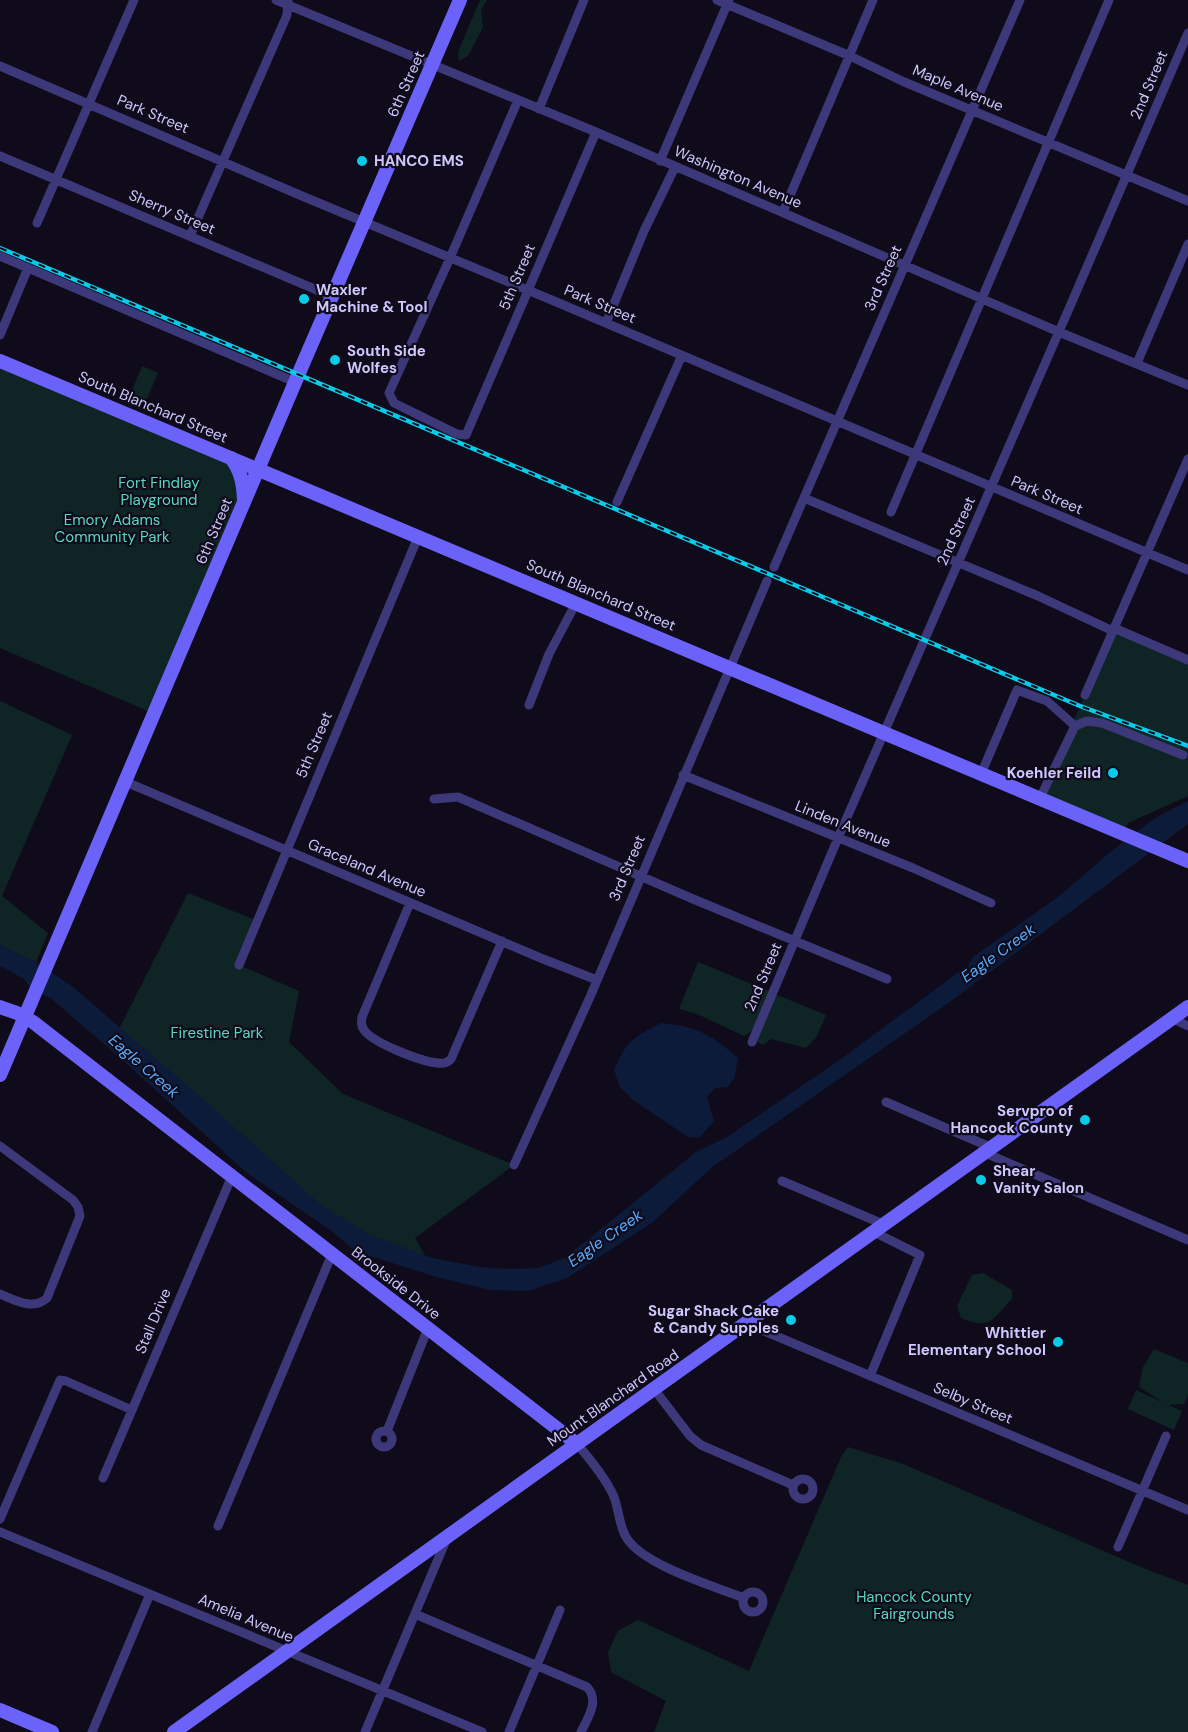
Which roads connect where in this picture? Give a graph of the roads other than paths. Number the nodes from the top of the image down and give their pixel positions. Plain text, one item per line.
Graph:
1 (134, 0) edge
2 (276, 0) edge
3 (460, 0) edge
4 (584, 0) edge
5 (717, 0) edge
6 (873, 0) edge
7 (1020, 0) edge
8 (1109, 0) edge
9 (287, 2) edge
10 (729, 2) edge
11 (1188, 33) edge
12 (850, 56) junction
13 (0, 66) edge
14 (432, 66) junction
15 (518, 100) junction
16 (88, 103) junction
17 (539, 109) junction
18 (972, 110) junction
19 (596, 132) junction
20 (1047, 142) junction
21 (0, 156) edge
22 (660, 161) junction
23 (224, 162) junction
24 (675, 167) junction
25 (1126, 174) junction
26 (54, 180) junction
27 (1188, 201) edge
28 (783, 212) junction
29 (363, 222) junction
30 (37, 223) dead end
31 (190, 236) junction
32 (1188, 244) edge
33 (0, 256) edge
34 (450, 258) junction
35 (905, 265) junction
36 (28, 268) junction
37 (528, 290) junction
38 (331, 296) junction
39 (981, 298) junction
40 (606, 323) junction
41 (1059, 332) junction
42 (0, 335) edge
43 (682, 355) junction
44 (0, 361) edge
45 (1137, 363) junction
46 (295, 382) junction
47 (1188, 385) edge
48 (837, 422) junction
49 (915, 454) junction
50 (230, 457) junction
51 (1188, 459) edge
52 (258, 469) junction
53 (991, 487) junction
54 (804, 498) junction
55 (244, 501) junction
56 (617, 502) dead end
57 (891, 512) dead end
58 (418, 537) junction
59 (1147, 554) junction
60 (958, 563) junction
61 (774, 567) dead end
62 (1188, 570) edge
63 (766, 581) dead end
64 (576, 603) junction
65 (1114, 630) junction
66 (1188, 660) edge
67 (730, 668) junction
68 (1085, 696) dead end
69 (529, 705) dead end
70 (1075, 726) junction
71 (884, 733) junction
72 (1183, 755) dead end
73 (981, 774) junction
74 (683, 776) junction
75 (126, 782) junction
76 (1040, 798) junction
77 (434, 799) dead end
78 (838, 838) junction
79 (286, 850) junction
80 (1188, 861) edge
81 (640, 876) junction
82 (410, 903) junction
83 (991, 903) dead end
84 (794, 940) junction
85 (502, 941) junction
86 (239, 965) dead end
87 (887, 979) dead end
88 (597, 980) junction
89 (0, 1007) edge
90 (1188, 1007) edge
91 (25, 1017) junction
92 (1171, 1018) junction
93 (1188, 1026) edge
94 (752, 1042) dead end
95 (0, 1076) edge
96 (886, 1102) dead end
97 (0, 1146) edge
98 (986, 1150) junction
99 (514, 1165) dead end
100 (232, 1176) junction
101 (782, 1181) dead end
102 (879, 1228) junction
103 (1188, 1240) edge
104 (332, 1254) junction
105 (0, 1294) edge
106 (746, 1323) junction
107 (428, 1328) junction
108 (870, 1376) junction
109 (654, 1389) junction
110 (132, 1410) junction
111 (387, 1431) dead end
112 (1166, 1436) dead end
113 (577, 1444) junction
114 (103, 1478) dead end
115 (794, 1485) dead end
116 (1143, 1491) junction
117 (1188, 1510) edge
118 (0, 1519) edge
119 (218, 1526) dead end
120 (0, 1532) edge
121 (448, 1536) junction
122 (1118, 1547) dead end
123 (150, 1594) junction
124 (744, 1598) dead end
125 (560, 1610) dead end
126 (415, 1614) junction
127 (286, 1652) junction
128 (537, 1666) junction
129 (382, 1691) junction
130 (0, 1710) edge
131 (52, 1732) edge
132 (92, 1732) edge
133 (174, 1732) edge
134 (364, 1732) edge
135 (482, 1732) edge
136 (509, 1732) edge
137 (581, 1732) edge

1 - 16 street
2 - 9 street, Washington Avenue
3 - 14 street, 6th Street
4 - 17 street
5 - 10 street, Maple Avenue
6 - 12 street
7 - 18 street, 3rd Street
8 - 20 street
9 - 14 street, Washington Avenue
9 - 23 street
10 - 12 street, Maple Avenue
10 - 22 street
11 - 25 street, 2nd Street
12 - 18 street, Maple Avenue
12 - 28 street
13 - 16 street, Park Street
14 - 15 street, Washington Avenue
14 - 29 street, 6th Street
15 - 17 street, Washington Avenue
15 - 34 street
16 - 23 street, Park Street
16 - 26 street
17 - 19 street, Washington Avenue
18 - 20 street, Maple Avenue
18 - 35 street, 3rd Street
19 - 22 street, Washington Avenue
19 - 37 street, 5th Street
20 - 25 street, Maple Avenue
20 - 39 street
21 - 26 street, Sherry Street
22 - 24 street, Washington Avenue
23 - 29 street, Park Street
23 - 31 street
24 - 28 street, Washington Avenue
24 - 40 street
25 - 27 street, Maple Avenue
25 - 41 street, 2nd Street
26 - 30 street
26 - 31 street, Sherry Street
28 - 35 street, Washington Avenue
29 - 34 street, Park Street
29 - 38 street, 6th Street
31 - 38 street, Sherry Street
32 - 45 street
33 - 36 street
34 - 37 street, Park Street
34 - 37 street, 5th Street
35 - 39 street, Washington Avenue
35 - 48 street, 3rd Street
36 - 42 street
36 - 46 street
37 - 40 street, Park Street
38 - 46 street, 6th Street
39 - 41 street, Washington Avenue
39 - 49 street
40 - 43 street, Park Street
41 - 45 street, Washington Avenue
41 - 53 street, 2nd Street
43 - 48 street, Park Street
43 - 56 street
44 - 50 street, South Blanchard Street
45 - 47 street, Washington Avenue
46 - 52 street, 6th Street
48 - 49 street, Park Street
48 - 54 street, 3rd Street
49 - 53 street, Park Street
49 - 57 street
50 - 52 street, South Blanchard Street
50 - 55 street
51 - 59 street
52 - 55 street, 6th Street
52 - 58 street, South Blanchard Street
53 - 59 street, Park Street
53 - 60 street, 2nd Street
54 - 60 street
54 - 61 street, 3rd Street
55 - 75 street, 6th Street
58 - 64 street, South Blanchard Street
58 - 79 street, 5th Street
59 - 62 street, Park Street
59 - 65 street
60 - 65 street
60 - 71 street, 2nd Street
63 - 67 street, 3rd Street
64 - 67 street, South Blanchard Street
64 - 69 street
65 - 66 street
65 - 68 street
67 - 71 street, South Blanchard Street
67 - 74 street, 3rd Street
70 - 72 street
70 - 73 street
70 - 76 street
71 - 73 street, South Blanchard Street
71 - 78 street, 2nd Street
73 - 76 street, South Blanchard Street
74 - 78 street, Linden Avenue
74 - 81 street, 3rd Street
75 - 79 street, Graceland Avenue
75 - 91 street, 6th Street
76 - 80 street, South Blanchard Street
77 - 81 street
78 - 83 street, Linden Avenue
78 - 84 street, 2nd Street
79 - 82 street, Graceland Avenue
79 - 86 street, 5th Street
81 - 84 street
81 - 88 street, 3rd Street
82 - 85 street, Graceland Avenue
82 - 85 street
84 - 87 street
84 - 94 street, 2nd Street
85 - 88 street, Graceland Avenue
88 - 99 street, 3rd Street
89 - 91 street, Brookside Drive
90 - 92 street, Mount Blanchard Road
91 - 95 street, 6th Street
91 - 100 street, Brookside Drive
92 - 93 street
92 - 98 street, Mount Blanchard Road
96 - 98 street
97 - 105 street
98 - 102 street, Mount Blanchard Road
98 - 103 street
100 - 104 street, Brookside Drive
100 - 110 street, Stall Drive
101 - 102 street
102 - 106 street, Mount Blanchard Road
102 - 108 street
104 - 107 street, Brookside Drive
104 - 119 street
106 - 108 street, Selby Street
106 - 109 street, Mount Blanchard Road
107 - 111 street
107 - 113 street, Brookside Drive
108 - 116 street, Selby Street
109 - 113 street, Mount Blanchard Road
109 - 115 street
110 - 114 street, Stall Drive
110 - 118 street
112 - 116 street
113 - 121 street, Mount Blanchard Road
113 - 124 street, Brookside Drive
116 - 117 street, Selby Street
116 - 122 street
120 - 123 street, Amelia Avenue
121 - 126 street
121 - 127 street, Mount Blanchard Road
123 - 127 street, Amelia Avenue
123 - 132 street
125 - 128 street
126 - 128 street
126 - 129 street
127 - 129 street, Amelia Avenue
127 - 133 street, Mount Blanchard Road
128 - 136 street
128 - 137 street
129 - 134 street
129 - 135 street, Amelia Avenue
130 - 131 street

